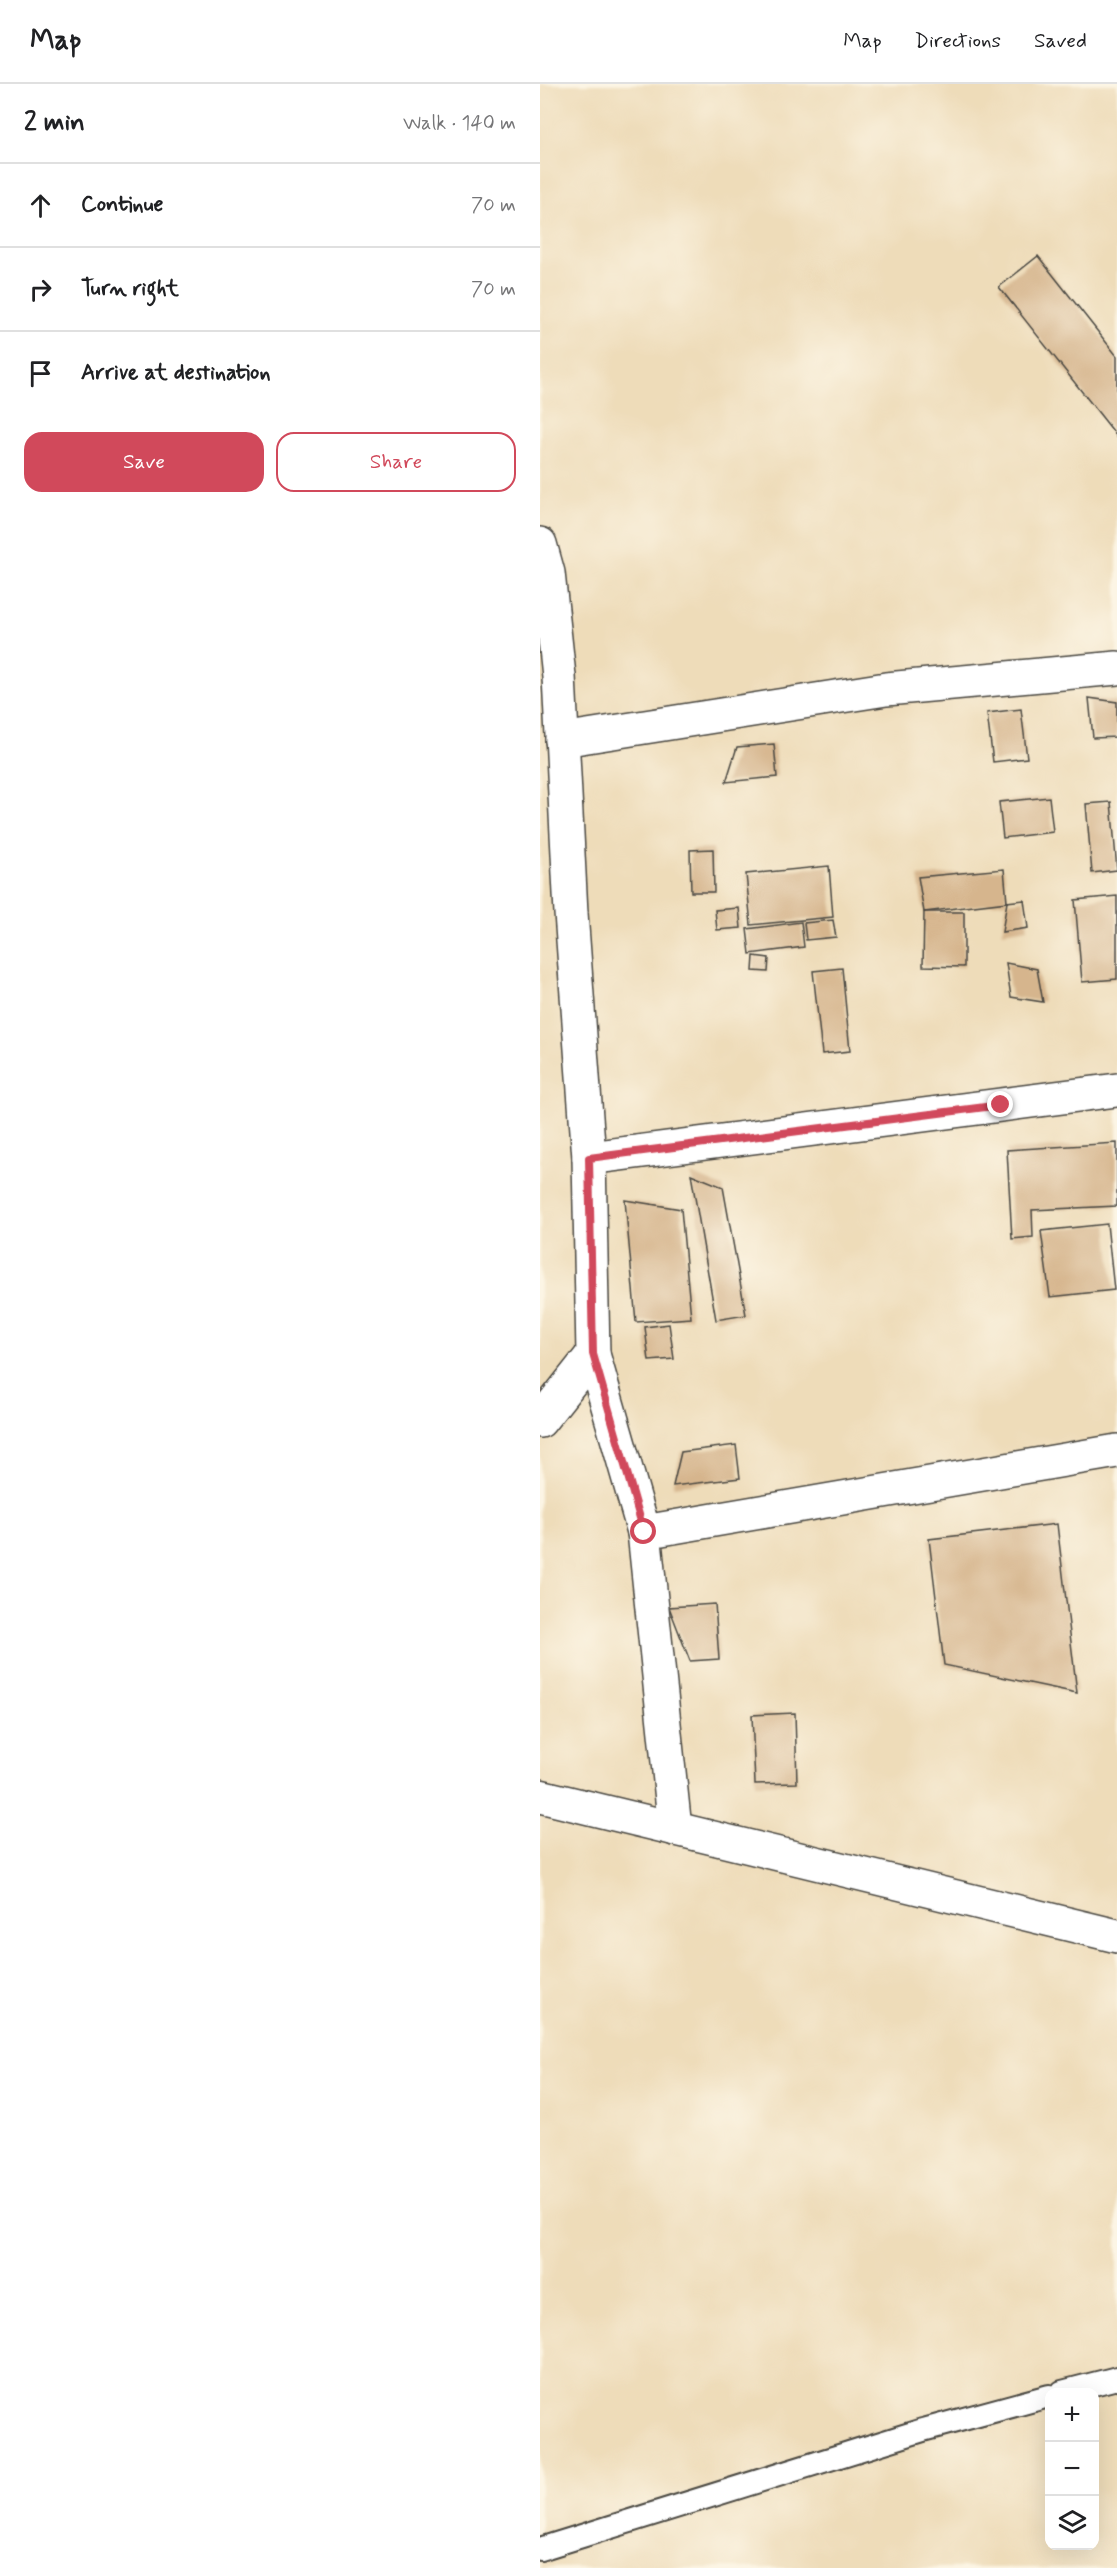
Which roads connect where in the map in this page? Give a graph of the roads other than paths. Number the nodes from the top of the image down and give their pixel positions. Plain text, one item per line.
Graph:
1 (540, 544) edge
2 (1117, 668) edge
3 (562, 740) junction
4 (1117, 1090) edge
5 (589, 1158) junction
6 (593, 1354) junction
7 (540, 1421) edge
8 (1117, 1451) edge
9 (644, 1532) junction
10 (540, 1796) edge
11 (675, 1829) junction
12 (1117, 1936) edge
13 (1117, 2378) edge
14 (1078, 2388) edge
15 (1045, 2397) edge
16 (540, 2549) edge

1 - 3 street
2 - 3 street
3 - 5 street
4 - 5 street
5 - 6 street
6 - 7 street
6 - 9 street
8 - 9 street
9 - 11 street
10 - 11 street
11 - 12 street
13 - 14 lane
15 - 16 lane

